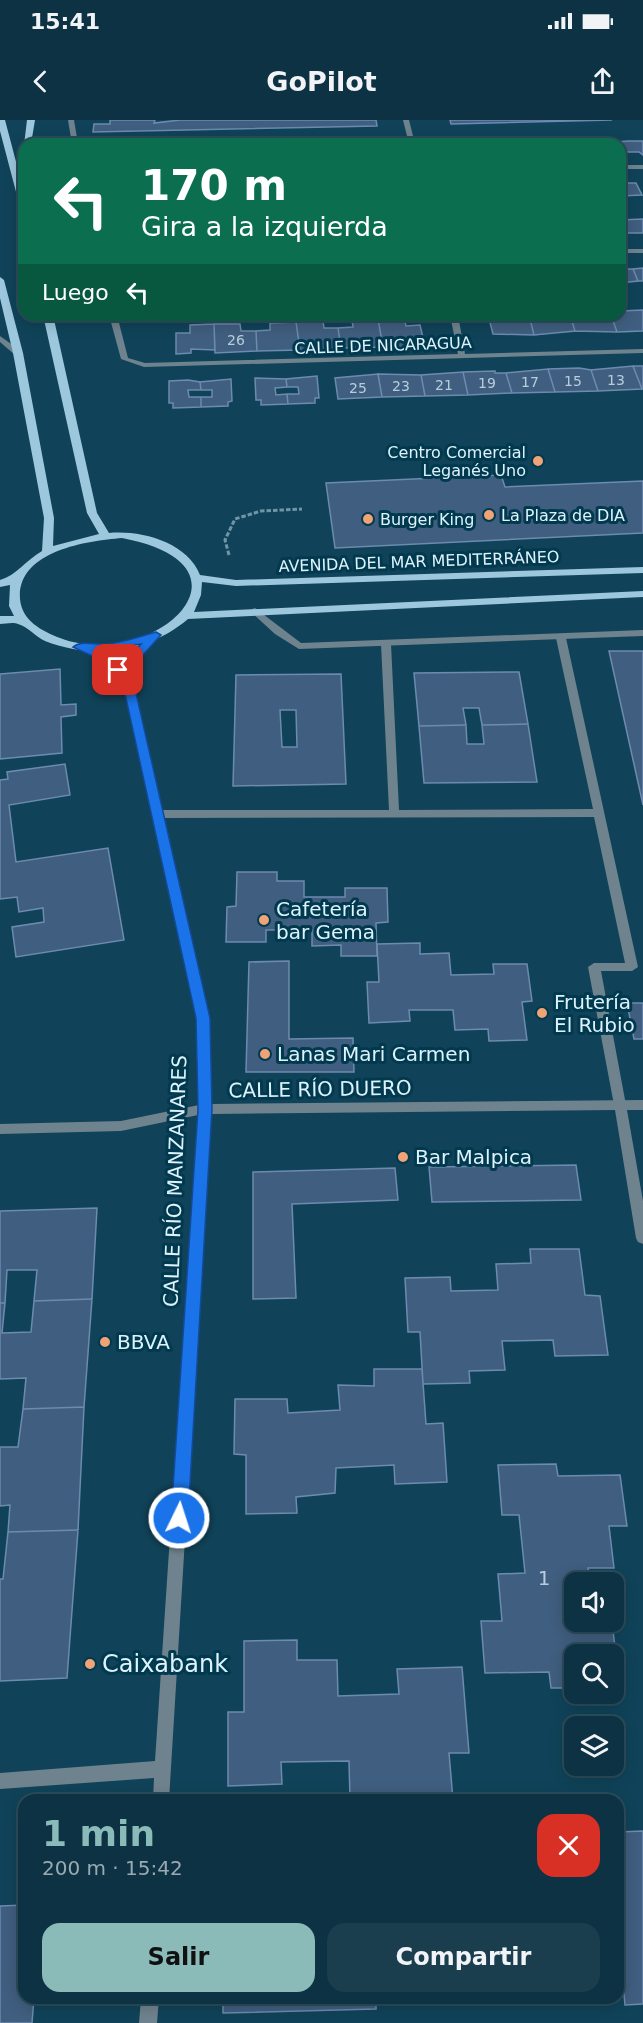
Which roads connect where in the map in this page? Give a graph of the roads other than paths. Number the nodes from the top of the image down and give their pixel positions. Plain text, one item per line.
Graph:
1 (1, 120) edge
2 (32, 120) edge
3 (71, 120) edge
4 (406, 120) edge
5 (28, 138) edge
6 (74, 138) edge
7 (410, 138) edge
8 (626, 167) edge
9 (643, 167) edge
10 (18, 183) edge
11 (626, 251) edge
12 (643, 251) edge
13 (0, 280) edge
14 (49, 321) edge
15 (115, 321) edge
16 (455, 321) edge
17 (0, 338) edge
18 (643, 351) edge
19 (18, 353) junction
20 (462, 356) junction
21 (105, 536) junction
22 (47, 551) junction
23 (643, 570) edge
24 (18, 578) junction
25 (196, 578) junction
26 (0, 584) edge
27 (643, 594) edge
28 (255, 611) junction
29 (185, 616) junction
30 (0, 620) edge
31 (22, 620) junction
32 (643, 633) edge
33 (156, 635) junction
34 (561, 638) junction
35 (386, 644) junction
36 (78, 647) junction
37 (128, 680) junction
38 (600, 813) junction
39 (158, 814) junction
40 (394, 814) junction
41 (620, 1105) junction
42 (643, 1105) edge
43 (205, 1109) junction
44 (0, 1129) edge
45 (643, 1238) edge
46 (163, 1769) junction
47 (0, 1781) edge
48 (161, 1794) edge
49 (150, 2004) edge
50 (148, 2023) edge

1 - 10 main road
2 - 5 main road
3 - 6 street
4 - 7 street
8 - 9 street
11 - 12 street
13 - 19 main road
14 - 21 main road
15 - 20 street, CALLE DE NICARAGUA
16 - 20 street
17 - 19 street
18 - 20 street, CALLE DE NICARAGUA
19 - 22 main road
21 - 22 main road
21 - 25 main road
22 - 24 main road
23 - 25 main road, AVENIDA DEL MAR MEDITERRÁNEO
24 - 26 main road
24 - 31 main road
25 - 29 main road
27 - 28 main road
28 - 29 main road
28 - 35 street
29 - 33 main road
30 - 31 main road
31 - 36 main road
32 - 34 street
33 - 36 main road
33 - 37 street
34 - 35 street
34 - 38 street
35 - 40 street
36 - 37 street
37 - 39 street, CALLE RÍO MANZANARES
38 - 40 street
38 - 41 street
39 - 40 street
39 - 43 street, CALLE RÍO MANZANARES
41 - 42 street, CALLE RÍO DUERO
41 - 43 street, CALLE RÍO DUERO
41 - 45 street
43 - 44 street, CALLE RÍO DUERO
43 - 46 street, CALLE RÍO MANZANARES
46 - 47 street
46 - 48 street, CALLE RÍO MANZANARES
49 - 50 street

